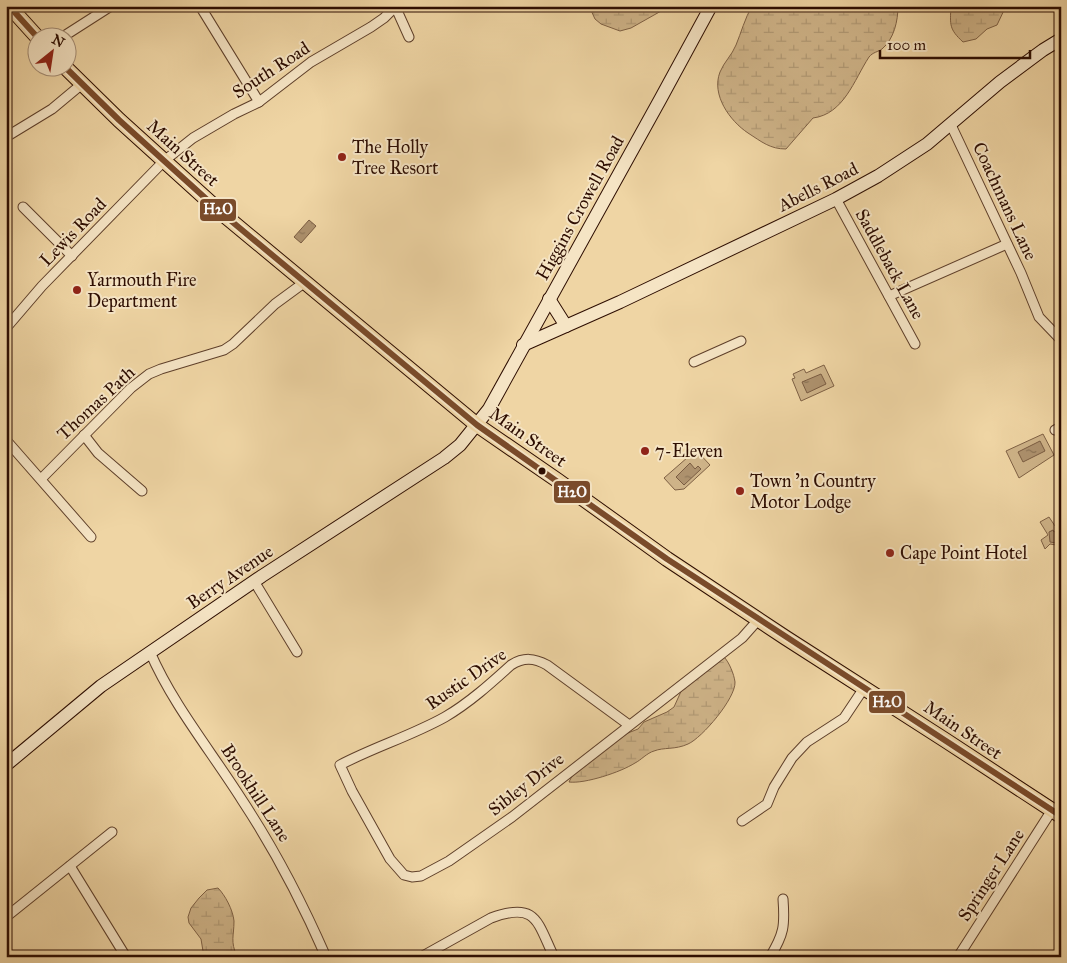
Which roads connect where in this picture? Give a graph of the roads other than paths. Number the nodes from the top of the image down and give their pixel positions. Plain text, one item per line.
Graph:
1 (9, 6) edge
2 (111, 6) edge
3 (200, 6) edge
4 (395, 6) edge
5 (711, 6) edge
6 (29, 28) edge
7 (77, 28) edge
8 (409, 37) dead end
9 (1059, 44) edge
10 (76, 78) edge
11 (82, 84) junction
12 (259, 102) junction
13 (951, 125) junction
14 (6, 137) edge
15 (164, 160) junction
16 (836, 199) junction
17 (23, 207) dead end
18 (1007, 244) junction
19 (72, 256) junction
20 (305, 282) junction
21 (889, 296) junction
22 (549, 299) junction
23 (566, 326) junction
24 (6, 328) edge
25 (1061, 340) edge
26 (741, 341) dead end
27 (916, 344) dead end
28 (523, 345) junction
29 (694, 362) dead end
30 (477, 425) junction
31 (84, 435) junction
32 (6, 440) edge
33 (41, 479) junction
34 (142, 491) dead end
35 (91, 537) dead end
36 (254, 581) junction
37 (758, 620) junction
38 (150, 652) junction
39 (297, 652) dead end
40 (864, 688) junction
41 (629, 725) junction
42 (6, 765) edge
43 (340, 765) joint
44 (1056, 813) edge
45 (742, 821) dead end
46 (112, 832) dead end
47 (70, 866) junction
48 (783, 899) dead end
49 (6, 917) edge
50 (126, 957) edge
51 (326, 957) edge
52 (421, 957) edge
53 (554, 957) edge
54 (770, 957) edge
55 (958, 957) edge

1 - 6 main road
2 - 7 street
3 - 12 street
4 - 8 street
4 - 12 street, South Road
5 - 22 street, Higgins Crowell Road
9 - 13 street, Abells Road
10 - 11 main road, Main Street
11 - 14 street
11 - 15 main road, Main Street
12 - 15 street, South Road
13 - 16 street, Abells Road
13 - 18 street, Coachmans Lane
15 - 19 street, Lewis Road
15 - 20 main road, Main Street
16 - 21 street, Saddleback Lane
16 - 23 street, Abells Road
17 - 19 street
18 - 21 street
18 - 25 street, Coachmans Lane
19 - 24 street, Lewis Road
20 - 30 main road, Main Street
20 - 31 street, Thomas Path
21 - 27 street, Saddleback Lane
22 - 23 street
22 - 28 street, Higgins Crowell Road
23 - 28 street, Abells Road
26 - 29 street
28 - 30 street, Higgins Crowell Road
30 - 36 street, Berry Avenue
30 - 37 main road, Main Street
31 - 33 street, Thomas Path
31 - 34 street
32 - 33 street
33 - 35 street
36 - 38 street, Berry Avenue
36 - 39 street
37 - 40 main road, Main Street
37 - 41 street, Sibley Drive
38 - 42 street, Berry Avenue
38 - 51 street, Brookhill Lane
40 - 44 main road, Main Street
40 - 45 street
41 - 43 street, Rustic Drive
41 - 43 street, Sibley Drive
44 - 55 street, Springer Lane
46 - 47 street
47 - 49 street
47 - 50 street
48 - 54 street
52 - 53 street

